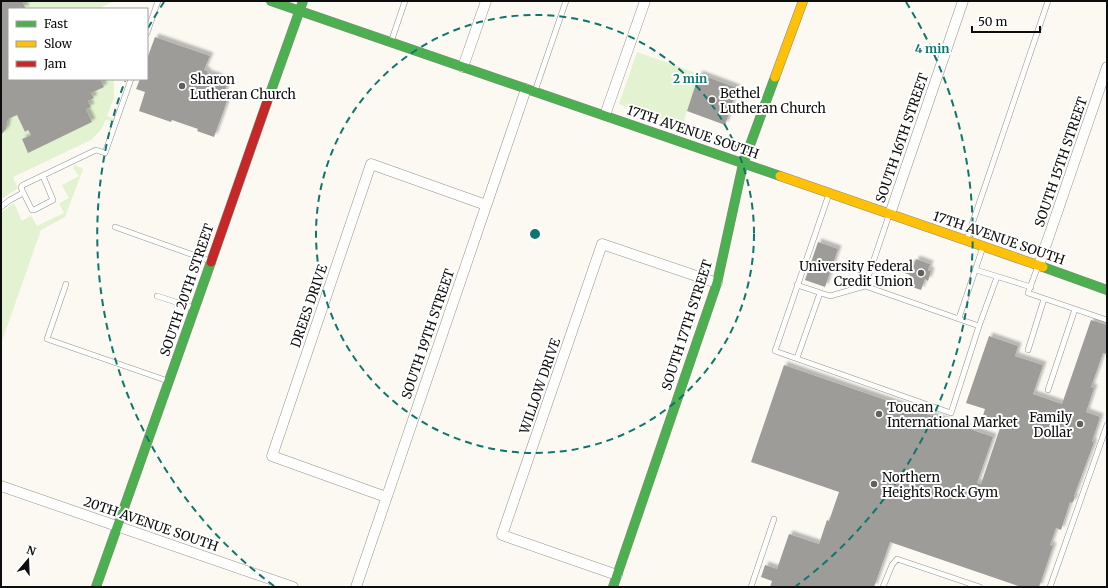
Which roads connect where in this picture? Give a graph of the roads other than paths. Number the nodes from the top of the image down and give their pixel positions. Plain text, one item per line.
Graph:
1 (158, 1) edge
2 (270, 1) edge
3 (303, 1) edge
4 (405, 1) edge
5 (486, 1) edge
6 (566, 1) edge
7 (645, 1) edge
8 (802, 1) edge
9 (963, 1) edge
10 (1048, 1) edge
11 (299, 11) junction
12 (148, 30) edge
13 (390, 42) junction
14 (463, 67) junction
15 (1107, 67) edge
16 (131, 80) edge
17 (530, 90) junction
18 (605, 115) junction
19 (743, 164) junction
20 (43, 176) junction
21 (23, 193) junction
22 (829, 194) junction
23 (486, 205) junction
24 (1, 207) edge
25 (890, 214) junction
26 (115, 227) dead end
27 (966, 240) junction
28 (984, 246) junction
29 (211, 262) junction
30 (1039, 265) junction
31 (976, 270) junction
32 (997, 276) junction
33 (717, 283) junction
34 (66, 284) dead end
35 (797, 285) junction
36 (865, 286) junction
37 (1030, 287) junction
38 (1107, 290) edge
39 (820, 292) junction
40 (157, 296) dead end
41 (1044, 299) junction
42 (195, 308) junction
43 (1075, 309) junction
44 (959, 318) junction
45 (1107, 320) edge
46 (979, 326) junction
47 (1028, 350) dead end
48 (797, 358) junction
49 (169, 381) junction
50 (1048, 390) dead end
51 (1107, 425) edge
52 (1, 486) edge
53 (386, 497) junction
54 (774, 519) dead end
55 (118, 527) junction
56 (617, 575) junction
57 (96, 587) edge
58 (293, 587) edge
59 (356, 587) edge
60 (613, 587) edge
61 (751, 587) edge
62 (883, 587) edge
63 (980, 587) edge
64 (1050, 587) edge

1 - 12 lane
2 - 11 street, 17TH AVENUE SOUTH
3 - 11 street, SOUTH 20TH STREET
4 - 13 lane
5 - 14 street
6 - 17 lane
7 - 18 street
8 - 19 street, SOUTH 17TH STREET
9 - 25 street, SOUTH 16TH STREET
10 - 27 lane
11 - 13 street, 17TH AVENUE SOUTH
11 - 29 street, SOUTH 20TH STREET
13 - 14 street, 17TH AVENUE SOUTH
14 - 17 street, 17TH AVENUE SOUTH
15 - 30 street, SOUTH 15TH STREET
16 - 20 lane
17 - 18 street, 17TH AVENUE SOUTH
17 - 23 street, SOUTH 19TH STREET
18 - 19 street, 17TH AVENUE SOUTH
19 - 22 street, 17TH AVENUE SOUTH
19 - 33 street, SOUTH 17TH STREET
20 - 21 lane
20 - 21 lane
21 - 24 lane
22 - 25 street, 17TH AVENUE SOUTH
22 - 35 lane
23 - 53 street, SOUTH 19TH STREET
23 - 53 street, DREES DRIVE
25 - 27 street, 17TH AVENUE SOUTH
25 - 36 lane
26 - 29 lane
27 - 28 street, 17TH AVENUE SOUTH
28 - 30 street, 17TH AVENUE SOUTH
28 - 31 lane
29 - 42 street, SOUTH 20TH STREET
30 - 37 lane
30 - 38 street, 17TH AVENUE SOUTH
31 - 32 lane
31 - 44 lane
32 - 37 lane
32 - 46 lane
33 - 56 street, SOUTH 17TH STREET
33 - 56 street, WILLOW DRIVE
34 - 49 lane
35 - 39 lane
35 - 48 lane
36 - 39 lane
36 - 44 lane
37 - 41 lane
39 - 48 lane
40 - 42 lane
41 - 43 lane
41 - 47 lane
42 - 49 street, SOUTH 20TH STREET
43 - 45 lane
43 - 50 lane
44 - 46 lane
46 - 48 lane
49 - 55 street, SOUTH 20TH STREET
51 - 64 lane
52 - 55 street, 20TH AVENUE SOUTH
53 - 59 street, SOUTH 19TH STREET
54 - 61 lane
55 - 57 street, SOUTH 20TH STREET
55 - 58 street, 20TH AVENUE SOUTH
56 - 60 street, SOUTH 17TH STREET
62 - 63 lane

